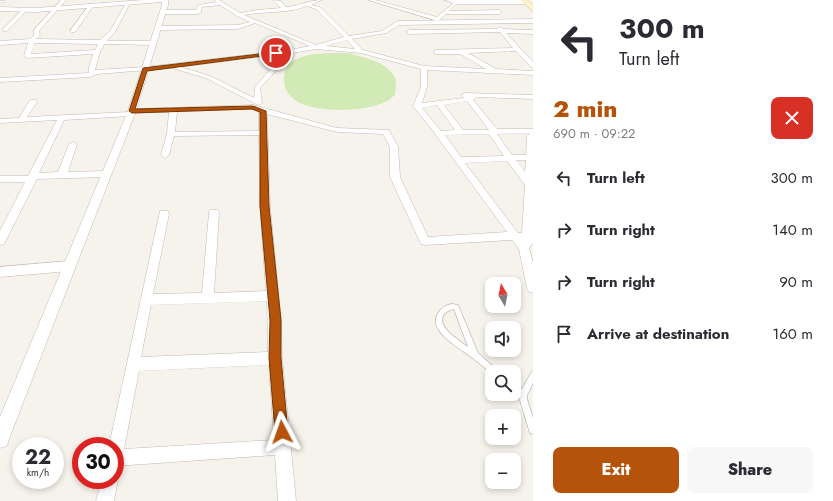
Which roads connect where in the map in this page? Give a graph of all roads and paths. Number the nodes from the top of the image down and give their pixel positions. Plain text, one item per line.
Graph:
1 (64, 0) edge
2 (275, 0) edge
3 (320, 0) edge
4 (370, 0) edge
5 (448, 0) edge
6 (144, 1) edge
7 (504, 1) edge
8 (526, 1) edge
9 (218, 2) edge
10 (456, 2) edge
11 (128, 3) junction
12 (533, 3) edge
13 (2, 4) edge
14 (164, 4) edge
15 (92, 5) junction
16 (307, 5) junction
17 (57, 8) junction
18 (533, 9) edge
19 (25, 10) junction
20 (285, 10) junction
21 (444, 12) junction
22 (499, 12) dead end
23 (239, 15) junction
24 (436, 20) junction
25 (493, 21) junction
26 (533, 21) edge
27 (254, 22) junction
28 (158, 28) junction
29 (5, 30) dead end
30 (73, 31) dead end
31 (502, 31) junction
32 (409, 32) dead end
33 (533, 32) edge
34 (348, 38) junction
35 (32, 41) junction
36 (102, 42) junction
37 (0, 43) edge
38 (153, 43) junction
39 (316, 47) junction
40 (519, 49) junction
41 (361, 51) junction
42 (97, 52) junction
43 (290, 52) junction
44 (436, 52) dead end
45 (461, 52) junction
46 (170, 65) junction
47 (533, 66) edge
48 (424, 68) junction
49 (145, 69) junction
50 (497, 72) junction
51 (533, 73) edge
52 (92, 74) junction
53 (0, 80) edge
54 (473, 97) junction
55 (533, 97) edge
56 (33, 102) dead end
57 (439, 103) junction
58 (417, 106) junction
59 (253, 107) junction
60 (173, 110) junction
61 (131, 113) junction
62 (62, 117) junction
63 (22, 119) junction
64 (0, 120) edge
65 (493, 132) junction
66 (264, 133) junction
67 (439, 133) junction
68 (461, 133) junction
69 (171, 134) junction
70 (531, 134) edge
71 (73, 144) dead end
72 (165, 156) dead end
73 (532, 157) edge
74 (510, 158) junction
75 (460, 160) junction
76 (106, 174) junction
77 (62, 175) junction
78 (33, 177) junction
79 (0, 179) edge
80 (531, 190) edge
81 (214, 213) dead end
82 (164, 214) dead end
83 (515, 236) junction
84 (0, 241) edge
85 (528, 242) edge
86 (69, 266) junction
87 (0, 272) edge
88 (533, 288) edge
89 (273, 296) junction
90 (208, 298) junction
91 (146, 300) junction
92 (475, 355) junction
93 (275, 358) junction
94 (133, 364) junction
95 (487, 365) edge
96 (533, 375) edge
97 (523, 395) joint
98 (533, 430) edge
99 (118, 437) edge
100 (0, 438) edge
101 (283, 447) junction
102 (124, 457) edge
103 (108, 489) edge
104 (105, 501) edge
105 (287, 501) edge

1 - 17 street
2 - 20 street
3 - 16 street
4 - 24 street
5 - 10 street
6 - 11 street
6 - 14 street
7 - 8 street
7 - 10 street
8 - 12 main road
8 - 18 main road
9 - 14 street
9 - 23 street
10 - 21 street
11 - 15 street
11 - 36 street
13 - 19 street
14 - 28 street
15 - 17 street
15 - 30 street
16 - 20 street
16 - 34 street
17 - 19 street
17 - 35 street
19 - 29 street
20 - 23 street
21 - 22 street
21 - 24 street
23 - 27 street
24 - 25 street
24 - 34 street
25 - 26 street
25 - 31 street
27 - 28 street
27 - 39 street
28 - 38 street
31 - 32 street
31 - 33 street
31 - 40 street
34 - 39 street
34 - 41 street
35 - 36 street
35 - 37 street
35 - 42 street
36 - 38 street
36 - 42 street
38 - 49 street
39 - 41 street
39 - 43 street
40 - 45 street
40 - 47 street
41 - 48 street
42 - 52 street
43 - 46 street
43 - 46 street
44 - 45 street
45 - 50 street
46 - 49 street
48 - 50 street
48 - 58 street
49 - 52 street
49 - 61 street
50 - 51 street
52 - 53 street
54 - 55 street
54 - 57 street
54 - 65 street
56 - 63 street
57 - 58 street
57 - 68 street
58 - 67 street
59 - 60 street
59 - 66 street
59 - 83 street
60 - 61 street
60 - 69 street
61 - 62 street
61 - 76 street
62 - 63 street
62 - 78 street
63 - 64 street
65 - 68 street
65 - 70 street
65 - 74 street
66 - 69 street
66 - 89 street
67 - 68 street
67 - 75 street
69 - 72 street
70 - 73 street
71 - 77 street
73 - 74 street
73 - 80 street
74 - 75 street
74 - 80 street
75 - 83 street
76 - 77 street
76 - 86 street
77 - 78 street
78 - 79 street
78 - 84 street
80 - 85 street
81 - 90 street
82 - 91 street
83 - 85 street
85 - 88 street
86 - 87 street
86 - 100 street
89 - 90 street
89 - 93 street
90 - 91 street
91 - 94 street
92 - 92 lane
92 - 95 lane
93 - 94 street
93 - 101 street
94 - 99 street
96 - 97 lane
97 - 98 lane
101 - 102 street
101 - 105 street
103 - 104 street

